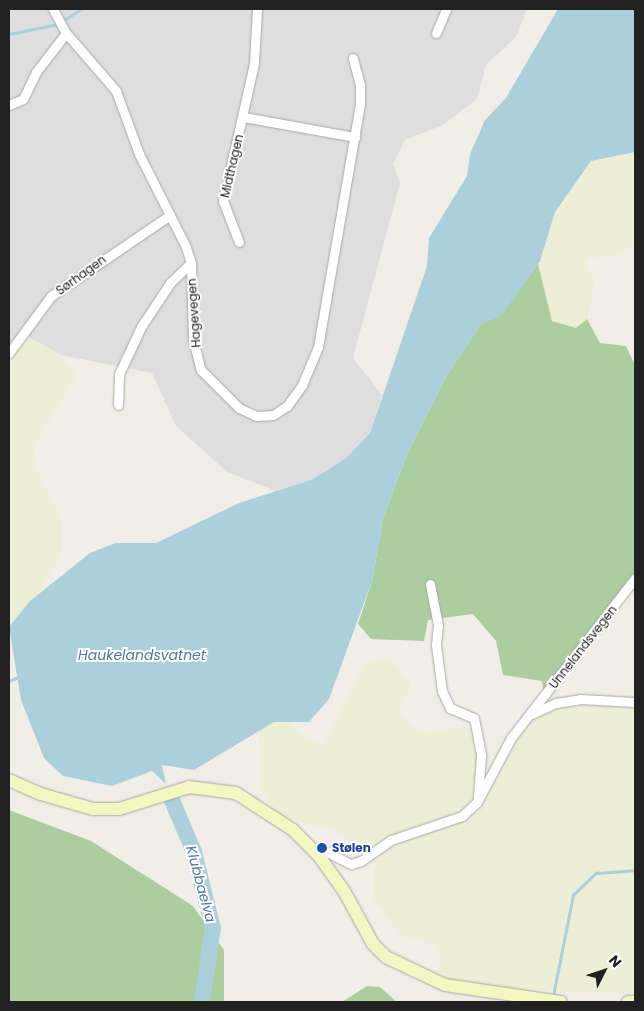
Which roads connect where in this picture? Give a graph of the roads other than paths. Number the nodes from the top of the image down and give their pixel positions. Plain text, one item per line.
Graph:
1 (53, 9) edge
2 (257, 9) edge
3 (446, 9) edge
4 (62, 27) junction
5 (436, 33) dead end
6 (353, 58) dead end
7 (9, 105) edge
8 (244, 117) junction
9 (355, 137) junction
10 (170, 215) junction
11 (240, 242) dead end
12 (191, 263) junction
13 (9, 353) edge
14 (118, 405) dead end
15 (635, 578) edge
16 (430, 584) dead end
17 (635, 702) edge
18 (530, 715) junction
19 (9, 780) edge
20 (477, 802) junction
21 (319, 856) junction
22 (561, 1002) edge
23 (628, 1002) edge
24 (635, 1002) edge

1 - 4 street, Hagevegen
2 - 8 street, Midthagen
3 - 5 street
4 - 7 street
4 - 10 street, Hagevegen
6 - 9 street, Hagevegen
8 - 9 street, Midthagen
8 - 11 street, Midthagen
9 - 12 street, Hagevegen
10 - 12 street, Hagevegen
10 - 13 street, Sørhagen
12 - 14 street
15 - 18 street, Unnelandsvegen
16 - 20 street
17 - 18 street, Unnelandsvegen
18 - 20 street, Unnelandsvegen
19 - 21 main road
20 - 21 street, Unnelandsvegen
21 - 22 main road
23 - 24 main road

